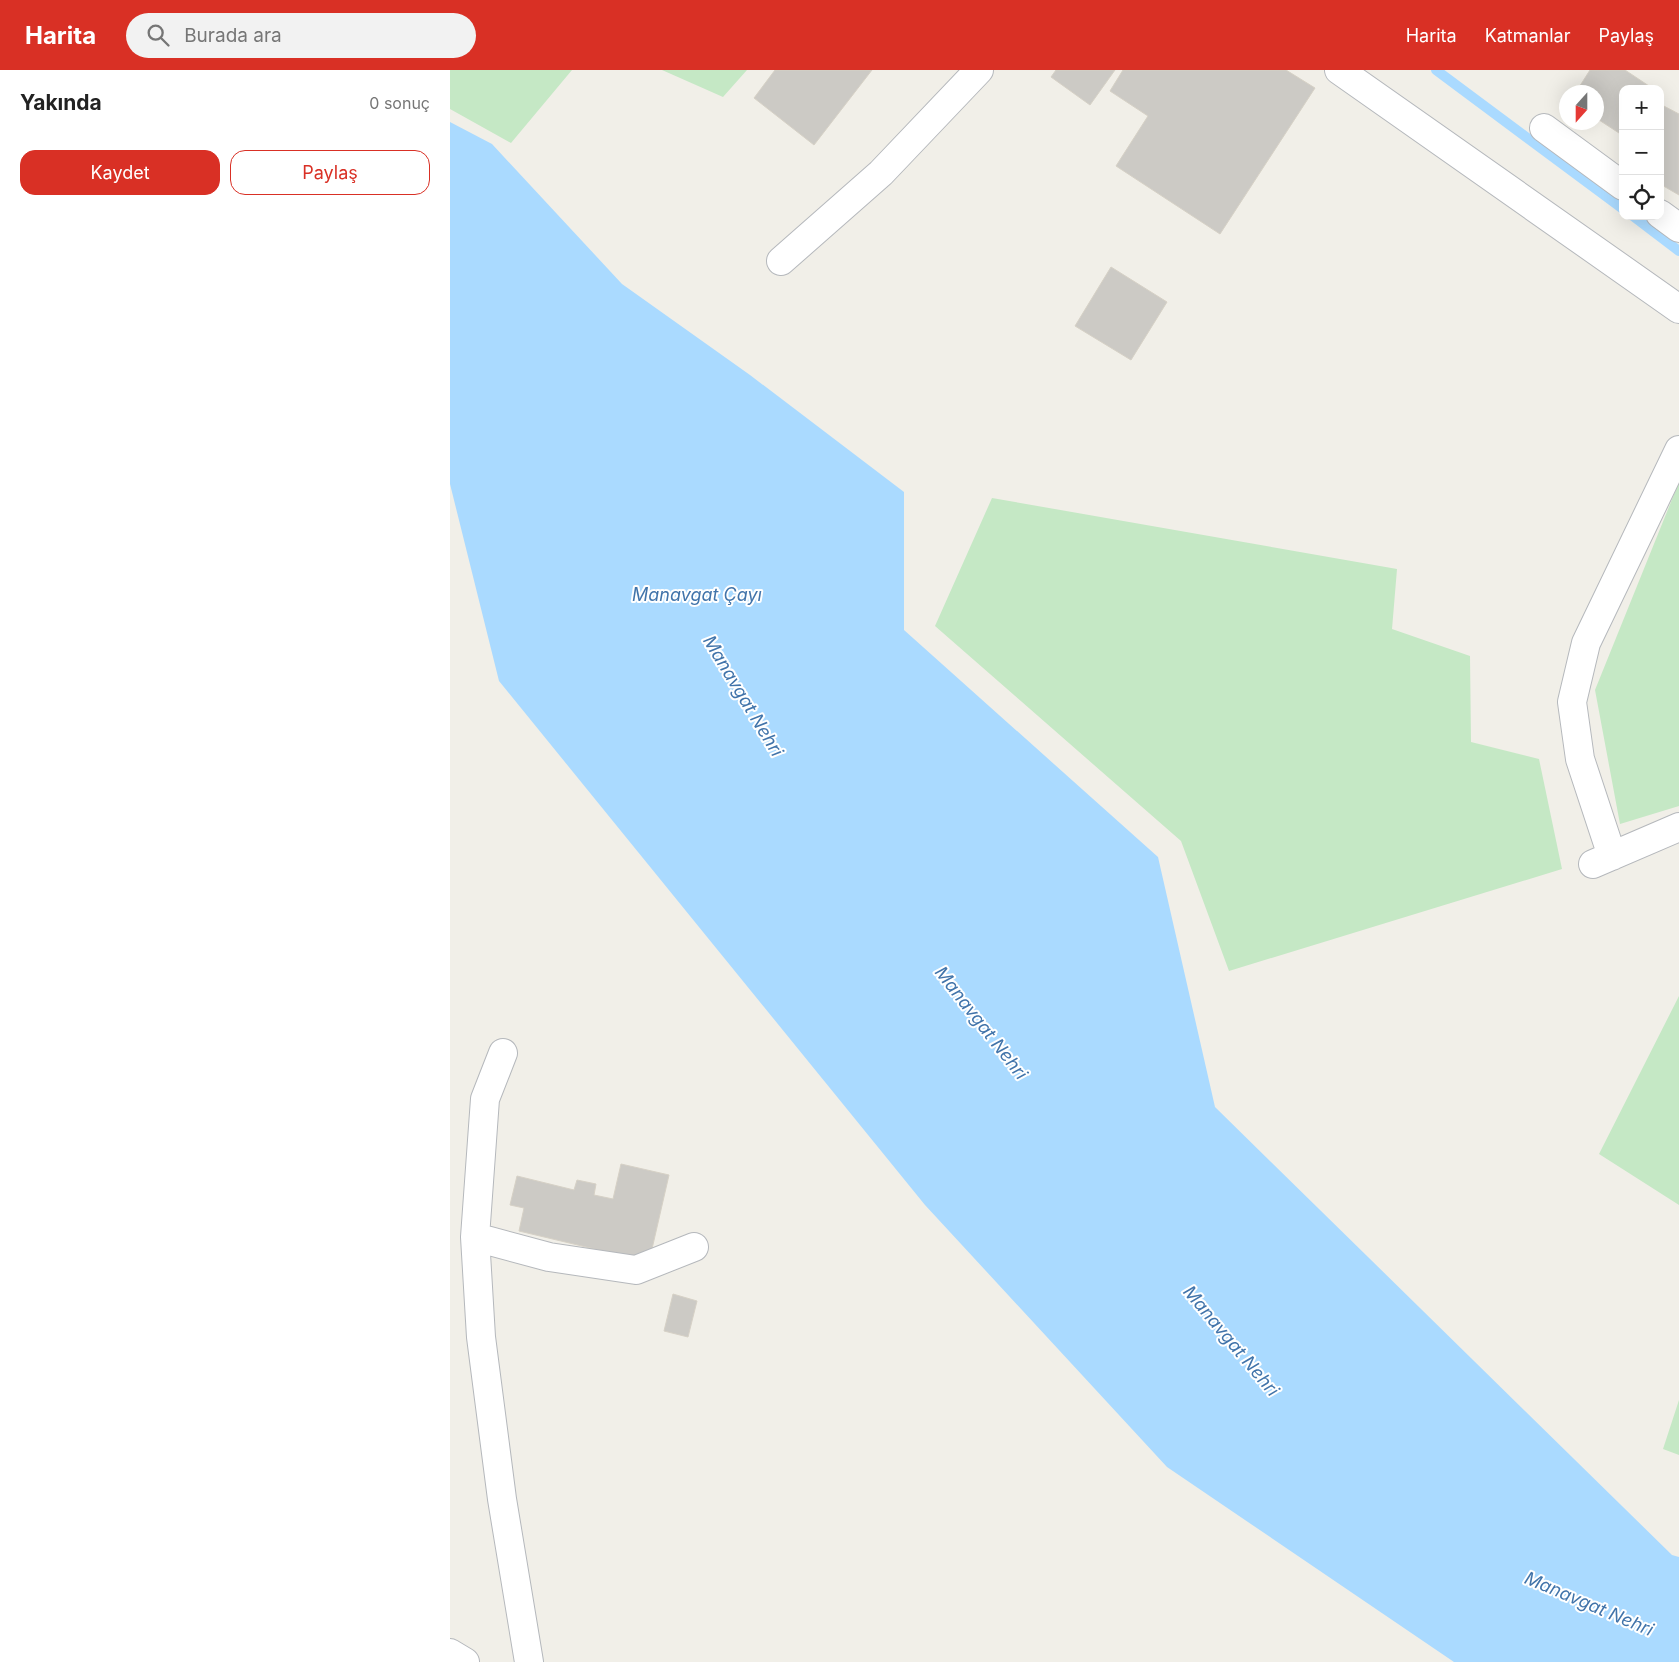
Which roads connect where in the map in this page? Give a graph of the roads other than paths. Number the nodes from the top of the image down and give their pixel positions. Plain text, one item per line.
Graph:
1 (978, 70) edge
2 (1339, 70) edge
3 (1544, 128) dead end
4 (1619, 183) edge
5 (1664, 217) edge
6 (1679, 228) edge
7 (781, 261) dead end
8 (1679, 309) edge
9 (1679, 450) edge
10 (1679, 827) edge
11 (503, 1053) dead end
12 (475, 1237) junction
13 (694, 1247) dead end
14 (450, 1653) edge
15 (465, 1662) edge
16 (529, 1662) edge

1 - 7 street
2 - 8 street
3 - 4 street
5 - 6 street
9 - 10 street
11 - 12 street
12 - 13 street
12 - 16 street
14 - 15 street

